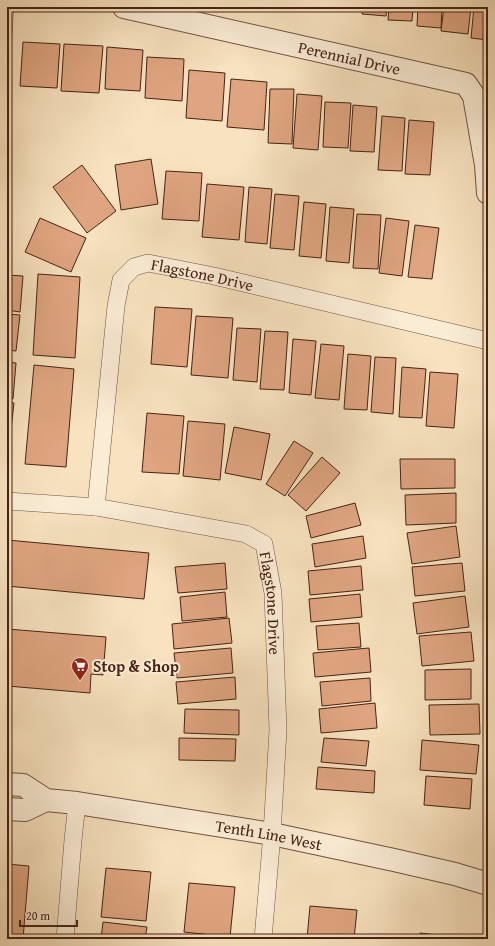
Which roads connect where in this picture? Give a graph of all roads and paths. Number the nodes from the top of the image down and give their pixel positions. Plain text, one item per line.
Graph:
1 (10, 7) edge
2 (135, 8) edge
3 (7, 38) edge
4 (488, 194) edge
5 (488, 341) edge
6 (7, 501) edge
7 (96, 507) junction
8 (7, 784) edge
9 (46, 800) junction
10 (77, 803) junction
11 (7, 809) edge
12 (272, 834) junction
13 (488, 884) edge
14 (65, 939) edge
15 (263, 939) edge

1 - 3 lane
2 - 4 street, Perennial Drive
5 - 7 street, Flagstone Drive
6 - 7 street, Flagstone Drive
7 - 12 street, Flagstone Drive
8 - 9 street, Tenth Line West
9 - 10 street, Tenth Line West
9 - 11 street
10 - 12 street, Tenth Line West
10 - 14 street
12 - 13 street, Tenth Line West
12 - 15 street

